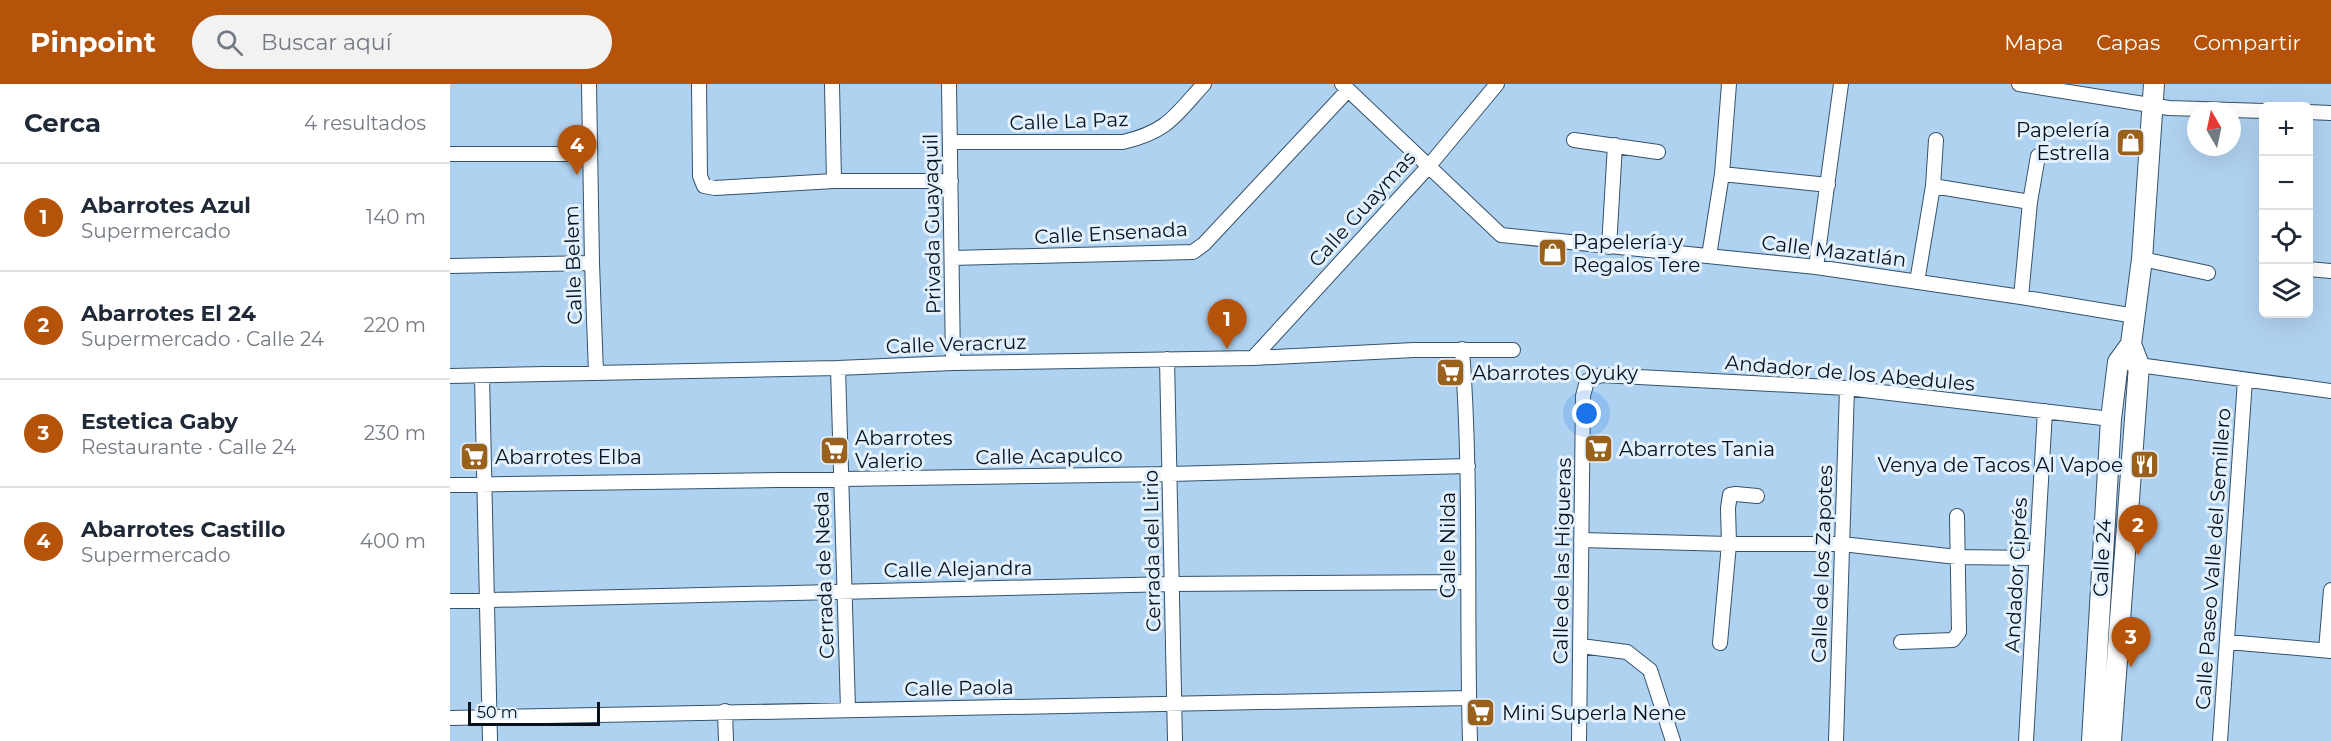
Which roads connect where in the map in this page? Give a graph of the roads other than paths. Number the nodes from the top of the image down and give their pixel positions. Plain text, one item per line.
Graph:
1 (589, 84) edge
2 (699, 84) edge
3 (832, 84) edge
4 (949, 84) edge
5 (1204, 84) edge
6 (1497, 84) edge
7 (1729, 84) edge
8 (1842, 84) edge
9 (2019, 84) edge
10 (2154, 84) edge
11 (1345, 87) edge
12 (2161, 107) junction
13 (2259, 111) edge
14 (2313, 112) edge
15 (2331, 113) edge
16 (1574, 140) dead end
17 (1936, 140) dead end
18 (950, 142) junction
19 (1616, 145) junction
20 (1658, 152) dead end
21 (450, 154) edge
22 (590, 154) junction
23 (2038, 156) dead end
24 (1428, 167) junction
25 (1722, 174) junction
26 (951, 181) junction
27 (834, 182) junction
28 (1828, 185) junction
29 (1933, 186) junction
30 (2030, 202) junction
31 (1609, 247) junction
32 (1710, 256) junction
33 (952, 258) junction
34 (2142, 259) junction
35 (592, 263) junction
36 (450, 266) edge
37 (1816, 267) junction
38 (2313, 270) edge
39 (2331, 272) edge
40 (2208, 273) dead end
41 (1917, 282) junction
42 (2021, 297) junction
43 (2135, 316) junction
44 (2132, 344) junction
45 (1462, 350) junction
46 (1513, 350) dead end
47 (1253, 358) junction
48 (1167, 359) junction
49 (2118, 362) junction
50 (953, 363) junction
51 (2139, 365) junction
52 (838, 368) junction
53 (596, 373) junction
54 (450, 376) edge
55 (482, 376) junction
56 (2245, 380) junction
57 (1587, 381) joint
58 (1847, 388) junction
59 (2331, 391) edge
60 (2045, 411) junction
61 (2110, 419) junction
62 (1468, 466) junction
63 (1170, 474) junction
64 (840, 479) junction
65 (483, 484) junction
66 (450, 485) edge
67 (1757, 496) dead end
68 (1958, 516) dead end
69 (1581, 540) junction
70 (1729, 544) junction
71 (1842, 544) junction
72 (1957, 557) junction
73 (2036, 558) junction
74 (1467, 582) junction
75 (1172, 584) junction
76 (843, 590) junction
77 (2331, 590) edge
78 (450, 601) edge
79 (486, 601) junction
80 (1901, 642) dead end
81 (2228, 642) junction
82 (1720, 643) dead end
83 (1581, 646) junction
84 (2329, 650) edge
85 (1469, 698) junction
86 (1176, 705) junction
87 (848, 709) junction
88 (725, 711) junction
89 (488, 717) junction
90 (450, 718) edge
91 (489, 741) edge
92 (726, 741) edge
93 (1175, 741) edge
94 (1470, 741) edge
95 (1579, 741) edge
96 (1673, 741) edge
97 (1836, 741) edge
98 (2026, 741) edge
99 (2092, 741) edge
100 (2111, 741) edge
101 (2220, 741) edge

1 - 22 street, Calle Belem
2 - 27 street
3 - 27 street
4 - 18 street, Privada Guayaquil
5 - 18 street, Calle La Paz
6 - 24 street, Calle Guaymas
7 - 25 street
8 - 28 street
9 - 12 street
10 - 12 street, Calle 24
11 - 24 street, Calle Mazatlán
11 - 33 street, Calle Ensenada
12 - 13 street
12 - 34 street, Calle 24
14 - 15 street
16 - 19 street
17 - 29 street
18 - 26 street, Privada Guayaquil
19 - 20 street
19 - 31 street
21 - 22 street
22 - 35 street, Calle Belem
23 - 30 street
24 - 31 street, Calle Mazatlán
24 - 47 street, Calle Guaymas
25 - 28 street
25 - 32 street
26 - 27 street
26 - 33 street, Privada Guayaquil
28 - 37 street
29 - 30 street
29 - 41 street
30 - 42 street
31 - 32 street, Calle Mazatlán
32 - 37 street, Calle Mazatlán
33 - 50 street, Privada Guayaquil
34 - 40 street
34 - 43 street, Calle 24
35 - 36 street
35 - 53 street, Calle Belem
37 - 41 street, Calle Mazatlán
38 - 39 street
41 - 42 street, Calle Mazatlán
42 - 43 street, Calle Mazatlán
43 - 44 street, Calle 24
44 - 49 street, Calle 24
44 - 51 street, Calle 24
45 - 46 street
45 - 47 street, Calle Veracruz
45 - 62 street, Calle Nilda
47 - 48 street, Calle Veracruz
48 - 50 street, Calle Veracruz
48 - 63 street, Cerrada del Lirio
49 - 51 street
49 - 61 street, Calle 24
50 - 52 street, Calle Veracruz
51 - 56 street
51 - 100 street, Calle 24
52 - 53 street, Calle Veracruz
52 - 64 street, Cerrada de Neda
53 - 55 street, Calle Veracruz
54 - 55 street, Calle Veracruz
55 - 65 street
56 - 59 street
56 - 81 street, Calle Paseo Valle del Semillero
57 - 58 street, Andador de los Abedules
57 - 69 street, Calle de las Higueras
58 - 60 street, Andador de los Abedules
58 - 71 street, Calle de los Zapotes
60 - 61 street, Andador de los Abedules
60 - 73 street, Andador Ciprés
61 - 99 street, Calle 24
62 - 63 street, Calle Acapulco
62 - 74 street, Calle Nilda
63 - 64 street, Calle Acapulco
63 - 75 street, Cerrada del Lirio
64 - 65 street, Calle Acapulco
64 - 76 street, Cerrada de Neda
65 - 66 street, Calle Acapulco
65 - 79 street
67 - 70 street
68 - 72 street
69 - 70 street
69 - 83 street, Calle de las Higueras
70 - 71 street
70 - 82 street
71 - 72 street
71 - 97 street, Calle de los Zapotes
72 - 73 street
72 - 80 street
73 - 98 street, Andador Ciprés
74 - 75 street, Calle Alejandra
74 - 85 street, Calle Nilda
75 - 76 street, Calle Alejandra
75 - 86 street, Cerrada del Lirio
76 - 79 street, Calle Alejandra
76 - 87 street, Cerrada de Neda
77 - 84 street
78 - 79 street, Calle Alejandra
79 - 89 street
81 - 84 street
81 - 101 street, Calle Paseo Valle del Semillero
83 - 95 street, Calle de las Higueras
83 - 96 street
85 - 86 street, Calle Paola
85 - 94 street, Calle Nilda
86 - 87 street, Calle Paola
86 - 93 street, Cerrada del Lirio
87 - 88 street, Calle Paola
88 - 89 street, Calle Paola
88 - 92 street
89 - 90 street, Calle Paola
89 - 91 street

